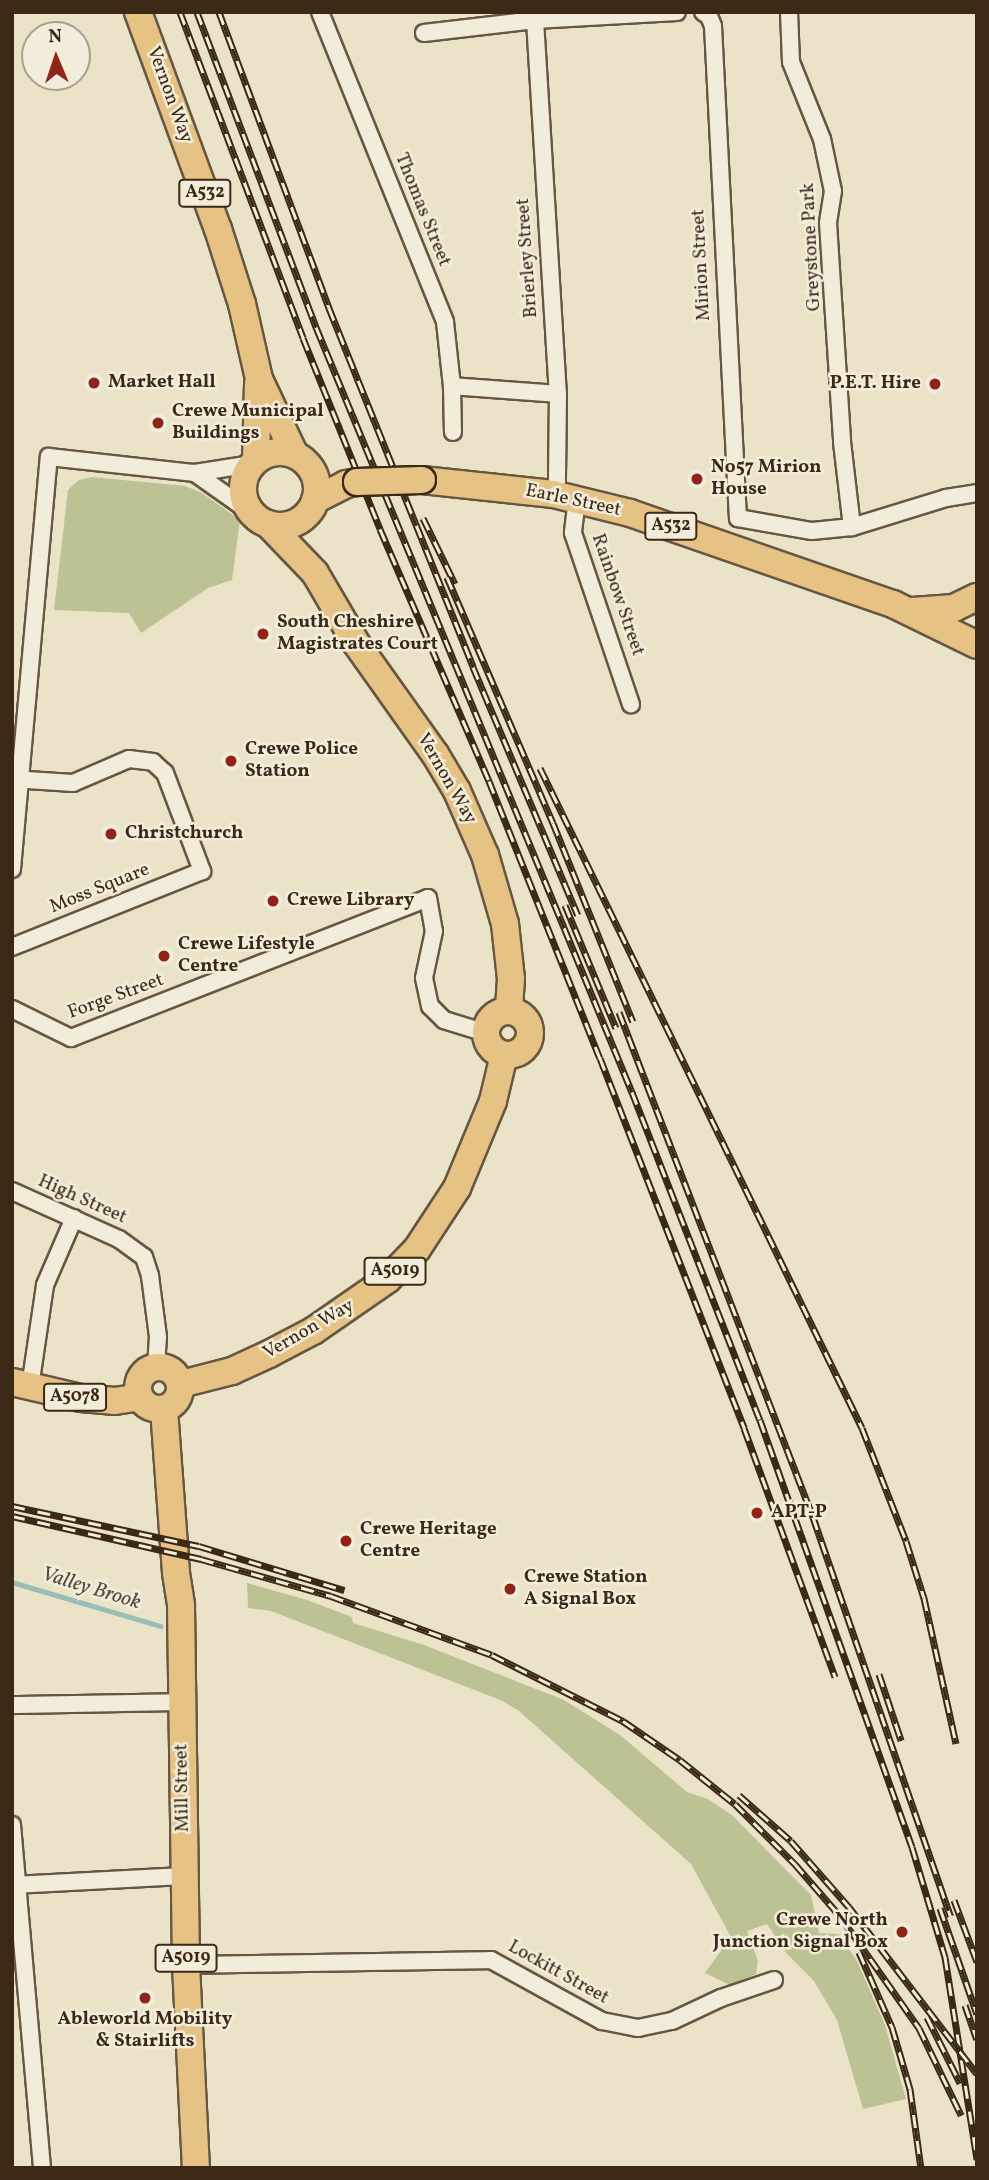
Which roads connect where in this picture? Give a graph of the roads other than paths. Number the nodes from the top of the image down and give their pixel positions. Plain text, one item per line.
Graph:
1 (138, 12) edge
2 (320, 12) edge
3 (677, 12) edge
4 (789, 12) edge
5 (706, 14) edge
6 (535, 20) junction
7 (425, 33) dead end
8 (258, 379) junction
9 (452, 386) junction
10 (558, 394) junction
11 (453, 432) dead end
12 (301, 460) junction
13 (254, 462) junction
14 (195, 473) junction
15 (352, 483) junction
16 (977, 492) edge
17 (565, 497) junction
18 (313, 504) junction
19 (261, 520) junction
20 (852, 527) junction
21 (316, 573) junction
22 (977, 597) edge
23 (911, 611) junction
24 (977, 614) edge
25 (977, 635) edge
26 (977, 645) edge
27 (631, 704) dead end
28 (16, 779) edge
29 (12, 869) edge
30 (12, 947) edge
31 (14, 1011) edge
32 (509, 1011) junction
33 (486, 1033) junction
34 (504, 1055) junction
35 (12, 1191) edge
36 (74, 1218) junction
37 (156, 1367) junction
38 (21, 1384) edge
39 (181, 1384) junction
40 (140, 1397) junction
41 (163, 1409) junction
42 (183, 1702) junction
43 (12, 1705) edge
44 (12, 1825) edge
45 (185, 1875) junction
46 (14, 1885) edge
47 (187, 1965) junction
48 (774, 1980) dead end
49 (42, 2168) edge
50 (196, 2168) edge

1 - 8 main road, Vernon Way / A532
2 - 9 street, Thomas Street
3 - 6 street
4 - 20 street, Greystone Park
5 - 20 street, Mirion Street
6 - 7 street
6 - 10 street, Brierley Street
8 - 12 main road, Vernon Way / A532
8 - 13 main road, Vernon Way / A532
9 - 10 street
9 - 11 street, Thomas Street
10 - 17 street, Brierley Street
12 - 13 main road
12 - 15 main road, Earle Street / A532
12 - 18 main road
13 - 14 street
13 - 19 main road
14 - 19 street
14 - 28 street
15 - 17 main road, Earle Street / A532, bridge
15 - 18 main road, Earle Street / A532
16 - 20 street
17 - 23 main road, Earle Street / A532
17 - 27 street, Rainbow Street
18 - 19 main road
18 - 21 main road, Vernon Way
19 - 21 main road, Vernon Way
21 - 32 main road, Vernon Way
22 - 23 main road, Earle Street / A532
23 - 26 main road, Earle Street / A532
24 - 25 main road
28 - 29 street
28 - 30 street, Moss Square
31 - 33 street, Forge Street
32 - 33 main road
32 - 34 main road
33 - 34 main road
34 - 39 main road, Vernon Way / A5019
35 - 36 street, High Street
36 - 37 street, High Street
36 - 38 street
37 - 39 main road
37 - 40 main road
38 - 40 main road, A5078
39 - 41 main road
40 - 41 main road
41 - 42 main road, Mill Street / A5019
42 - 43 street
42 - 45 main road, Mill Street / A5019
44 - 46 street
45 - 46 street
45 - 47 main road, Mill Street / A5019
46 - 49 street
47 - 48 street, Lockitt Street
47 - 50 main road, Mill Street / A5019

